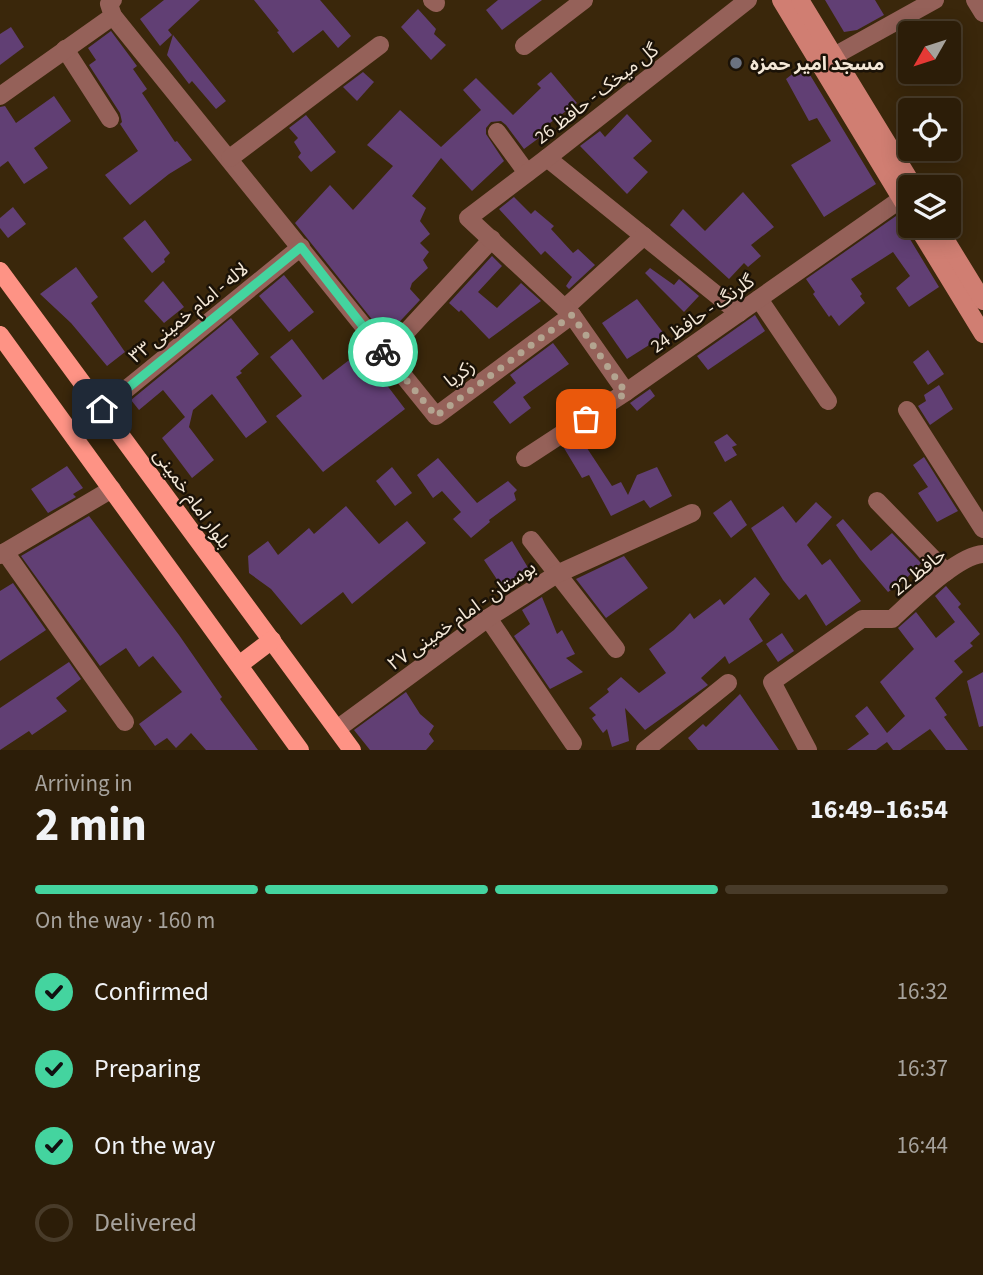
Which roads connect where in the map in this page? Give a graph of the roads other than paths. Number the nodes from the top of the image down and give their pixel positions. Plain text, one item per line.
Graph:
1 (748, 0) edge
2 (781, 0) edge
3 (800, 0) edge
4 (935, 0) edge
5 (975, 0) edge
6 (576, 2) edge
7 (113, 8) edge
8 (983, 13) edge
9 (380, 45) dead end
10 (524, 46) dead end
11 (65, 49) junction
12 (834, 56) junction
13 (0, 96) edge
14 (110, 119) dead end
15 (497, 132) dead end
16 (230, 158) junction
17 (547, 158) junction
18 (527, 173) junction
19 (898, 181) edge
20 (898, 184) edge
21 (898, 207) edge
22 (644, 236) junction
23 (925, 238) edge
24 (944, 238) edge
25 (492, 239) junction
26 (301, 247) junction
27 (0, 271) edge
28 (759, 299) junction
29 (983, 301) edge
30 (568, 312) junction
31 (739, 313) junction
32 (983, 334) edge
33 (0, 335) edge
34 (385, 355) junction
35 (626, 393) junction
36 (828, 401) dead end
37 (102, 409) junction
38 (907, 410) dead end
39 (525, 458) dead end
40 (112, 489) junction
41 (877, 501) dead end
42 (692, 513) dead end
43 (983, 529) edge
44 (531, 540) dead end
45 (2, 553) edge
46 (983, 554) edge
47 (946, 572) junction
48 (557, 574) junction
49 (488, 618) junction
50 (272, 640) junction
51 (616, 649) dead end
52 (239, 665) junction
53 (728, 683) dead end
54 (125, 722) dead end
55 (337, 729) junction
56 (572, 748) edge
57 (300, 750) edge
58 (352, 750) edge
59 (645, 750) edge
60 (807, 750) edge

1 - 17 street, گل میخک - حافظ 26
2 - 20 main road
3 - 12 main road
4 - 12 street
5 - 8 street
6 - 10 street
7 - 11 street
7 - 16 street, زکریا
9 - 16 street
11 - 13 street
11 - 14 street
12 - 19 main road
15 - 18 street
16 - 26 street, زکریا
17 - 18 street, گل میخک - حافظ 26
17 - 22 street
18 - 25 street, گل میخک - حافظ 26
21 - 28 street, گلرنگ - حافظ 24
22 - 30 street
22 - 31 street
23 - 32 main road
24 - 29 main road
25 - 30 street
25 - 34 street
26 - 34 street, زکریا
26 - 37 street, لاله - امام خمینی ۳۳
27 - 37 main road, بلوار امام خمینی
28 - 31 street, گلرنگ - حافظ 24
28 - 36 street
30 - 34 street, زکریا
30 - 35 street
31 - 35 street, گلرنگ - حافظ 24
33 - 40 main road
35 - 39 street, گلرنگ - حافظ 24
37 - 50 main road, بلوار امام خمینی
38 - 43 street
40 - 45 street
40 - 52 main road
41 - 47 street
42 - 48 street, بوستان - امام خمینی ۲۷
44 - 48 street
45 - 54 street
46 - 47 street, حافظ 22
47 - 60 street, حافظ 22
48 - 49 street, بوستان - امام خمینی ۲۷
48 - 51 street
49 - 55 street, بوستان - امام خمینی ۲۷
49 - 56 street
50 - 52 main road
50 - 55 main road, بلوار امام خمینی
52 - 57 main road
53 - 59 street
55 - 58 main road, بلوار امام خمینی

